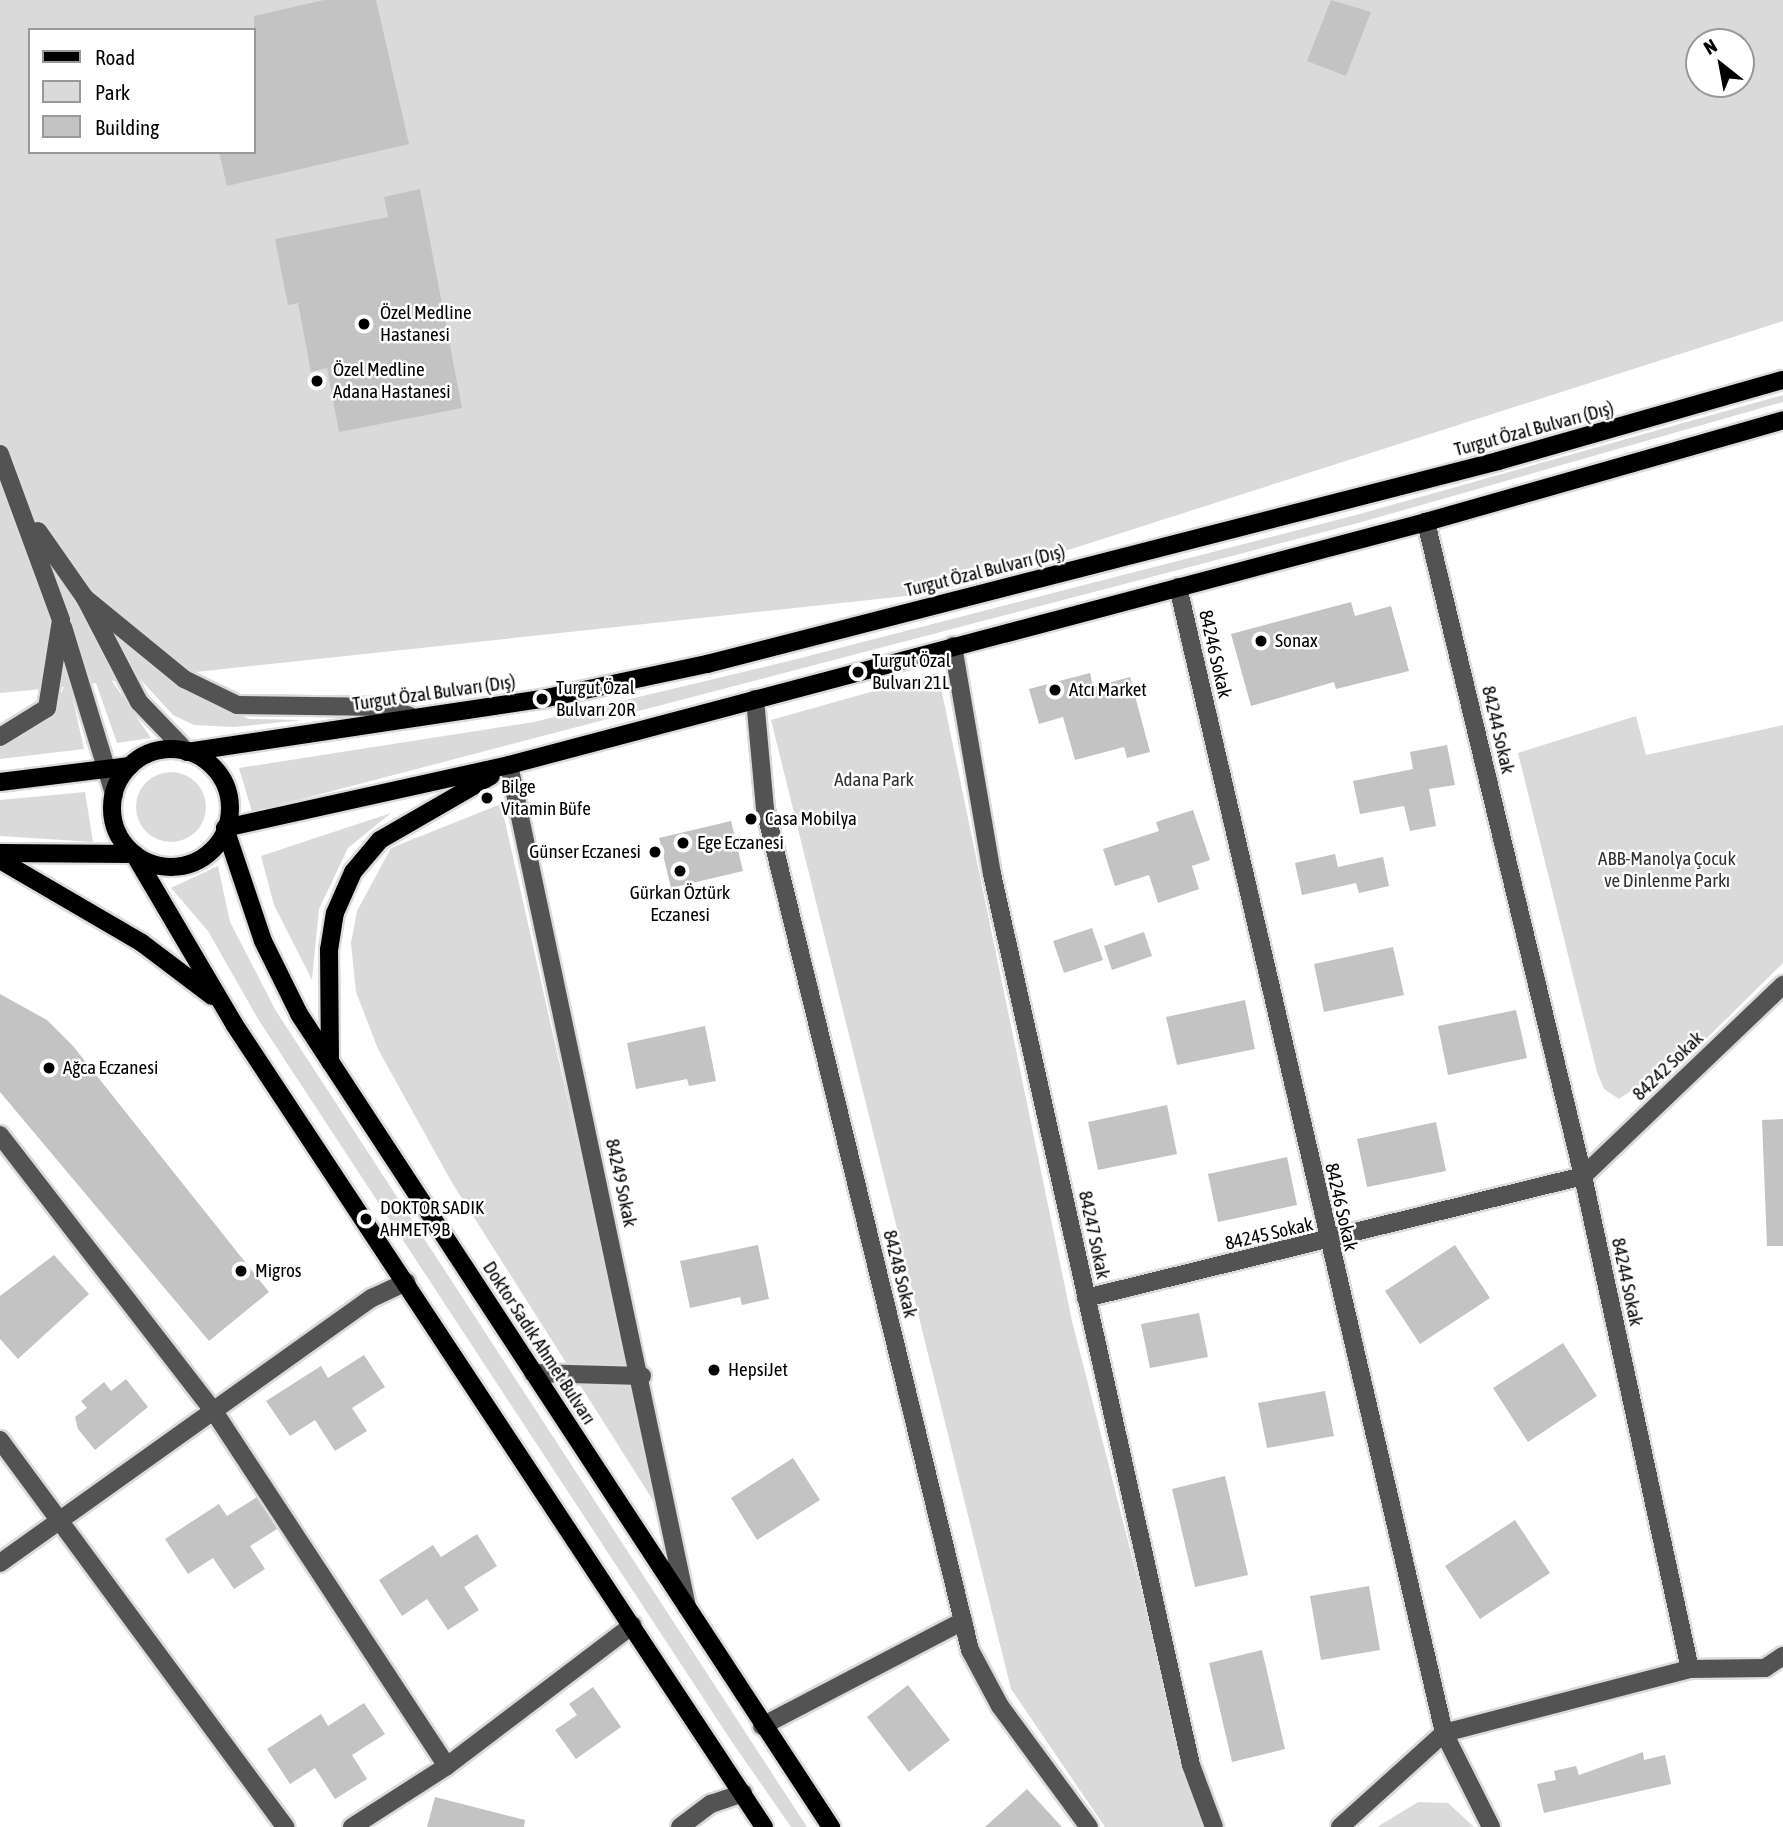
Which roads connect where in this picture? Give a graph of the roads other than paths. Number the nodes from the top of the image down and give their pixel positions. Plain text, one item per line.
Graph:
1 (1783, 380) edge
2 (1783, 420) edge
3 (0, 454) edge
4 (28, 517) junction
5 (1426, 522) junction
6 (1178, 587) junction
7 (85, 597) junction
8 (61, 620) junction
9 (953, 646) junction
10 (755, 699) junction
11 (410, 716) junction
12 (0, 737) edge
13 (187, 752) junction
14 (509, 765) junction
15 (130, 766) junction
16 (107, 769) junction
17 (0, 782) edge
18 (114, 794) junction
19 (225, 828) junction
20 (0, 853) edge
21 (135, 855) junction
22 (0, 860) edge
23 (1783, 985) edge
24 (220, 1002) junction
25 (330, 1062) junction
26 (0, 1135) edge
27 (1583, 1176) junction
28 (1328, 1242) junction
29 (406, 1282) junction
30 (1086, 1298) junction
31 (533, 1373) junction
32 (642, 1376) junction
33 (215, 1413) junction
34 (0, 1440) edge
35 (62, 1521) junction
36 (0, 1563) edge
37 (687, 1611) junction
38 (963, 1621) junction
39 (633, 1625) junction
40 (1783, 1657) edge
41 (1690, 1670) junction
42 (762, 1726) junction
43 (1444, 1733) junction
44 (447, 1766) junction
45 (743, 1793) junction
46 (285, 1827) edge
47 (352, 1827) edge
48 (680, 1827) edge
49 (764, 1827) edge
50 (831, 1827) edge
51 (1089, 1827) edge
52 (1214, 1827) edge
53 (1340, 1827) edge
54 (1492, 1827) edge

1 - 11 main road, Turgut Özal Bulvarı (Dış)
2 - 5 main road
3 - 4 street
4 - 7 street
4 - 8 street
5 - 6 main road
5 - 27 street, 84244 Sokak
6 - 9 main road
6 - 28 street, 84246 Sokak
7 - 11 street
7 - 13 street
8 - 12 street
8 - 16 street
9 - 10 main road
9 - 30 street, 84247 Sokak
10 - 14 main road
10 - 38 street, 84248 Sokak
11 - 13 main road, Turgut Özal Bulvarı (Dış)
13 - 15 main road
13 - 19 main road
14 - 19 main road
14 - 25 main road
14 - 32 street, 84249 Sokak
15 - 16 main road
15 - 18 main road
16 - 17 main road
16 - 18 street
18 - 21 main road
19 - 21 main road
19 - 25 main road, Doktor Sadık Ahmet Bulvarı
20 - 21 main road
21 - 24 main road
22 - 24 main road
23 - 27 street, 84242 Sokak
24 - 29 main road
25 - 31 main road, Doktor Sadık Ahmet Bulvarı
26 - 33 street
27 - 28 street, 84245 Sokak
27 - 41 street, 84244 Sokak
28 - 30 street, 84245 Sokak
28 - 43 street, 84246 Sokak
29 - 33 street
29 - 39 main road
30 - 52 street, 84247 Sokak
31 - 32 street
31 - 37 main road, Doktor Sadık Ahmet Bulvarı
32 - 37 street, 84249 Sokak
33 - 35 street
33 - 44 street
34 - 35 street
35 - 36 street
35 - 46 street
37 - 42 main road, Doktor Sadık Ahmet Bulvarı
38 - 42 street
38 - 51 street, 84248 Sokak
39 - 44 street
39 - 45 main road
40 - 41 street
41 - 43 street
42 - 50 main road, Doktor Sadık Ahmet Bulvarı
43 - 53 street
43 - 54 street, 84246 Sokak
44 - 47 street
45 - 48 street
45 - 49 main road

